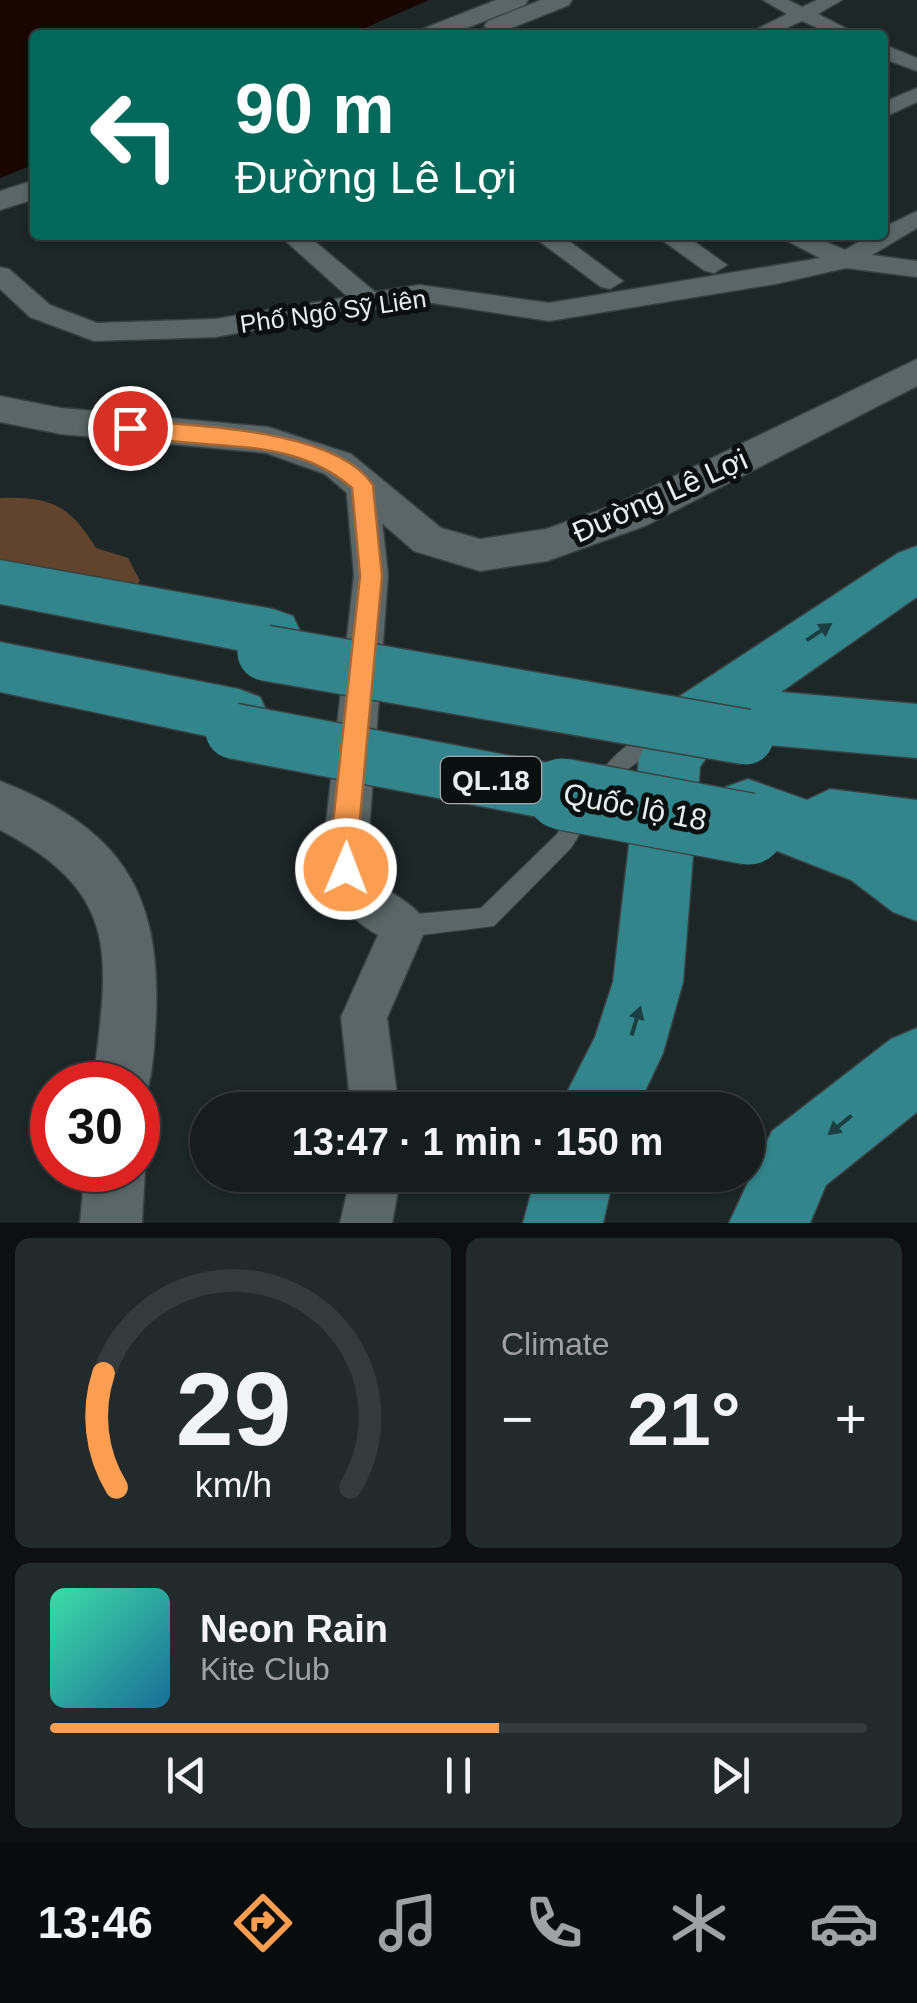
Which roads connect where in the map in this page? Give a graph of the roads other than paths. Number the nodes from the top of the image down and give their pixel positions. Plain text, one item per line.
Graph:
1 (517, 0) edge
2 (560, 0) edge
3 (772, 0) edge
4 (833, 0) edge
5 (803, 14) junction
6 (446, 30) edge
7 (485, 30) edge
8 (766, 30) edge
9 (839, 30) edge
10 (888, 53) edge
11 (917, 65) edge
12 (917, 94) edge
13 (888, 109) edge
14 (30, 191) edge
15 (0, 202) edge
16 (30, 208) edge
17 (0, 218) edge
18 (917, 218) edge
19 (888, 235) edge
20 (303, 240) edge
21 (551, 240) edge
22 (676, 240) edge
23 (800, 240) edge
24 (880, 240) edge
25 (846, 260) junction
26 (714, 264) dead end
27 (917, 269) edge
28 (0, 275) edge
29 (610, 281) dead end
30 (369, 301) junction
31 (917, 371) edge
32 (0, 410) edge
33 (362, 485) junction
34 (917, 568) edge
35 (0, 582) edge
36 (0, 603) edge
37 (0, 667) edge
38 (0, 684) edge
39 (729, 725) junction
40 (917, 731) edge
41 (917, 758) edge
42 (0, 804) edge
43 (748, 819) junction
44 (906, 859) edge
45 (406, 926) junction
46 (124, 1062) edge
47 (917, 1065) edge
48 (373, 1092) edge
49 (605, 1092) edge
50 (113, 1192) edge
51 (372, 1192) edge
52 (571, 1192) edge
53 (111, 1223) edge
54 (366, 1223) edge
55 (563, 1223) edge
56 (769, 1223) edge

1 - 6 street
2 - 7 street
3 - 5 street
4 - 5 street
5 - 8 street
5 - 9 street
10 - 11 street
12 - 13 street
14 - 15 street
16 - 17 street
18 - 19 street
20 - 30 street
21 - 29 street
22 - 26 street
23 - 25 street
24 - 25 street
25 - 27 street, Phố Ngô Sỹ Liên
25 - 30 street, Phố Ngô Sỹ Liên
28 - 30 street, Phố Ngô Sỹ Liên
31 - 33 street, Đường Lê Lợi
32 - 33 street, Đường Lê Lợi
33 - 45 street
39 -> 34 main road
35 - 39 main road
36 - 39 main road, bridge
37 - 43 main road, Quốc lộ 18 / QL.18
38 - 43 main road, Quốc lộ 18 / QL.18, bridge
39 - 40 main road
39 - 41 main road
39 - 45 lane
49 -> 39 main road
42 - 46 street
43 - 44 main road, Quốc lộ 18 / QL.18
45 - 48 street
47 -> 56 main road
50 - 53 street
51 - 54 street
52 - 55 main road

